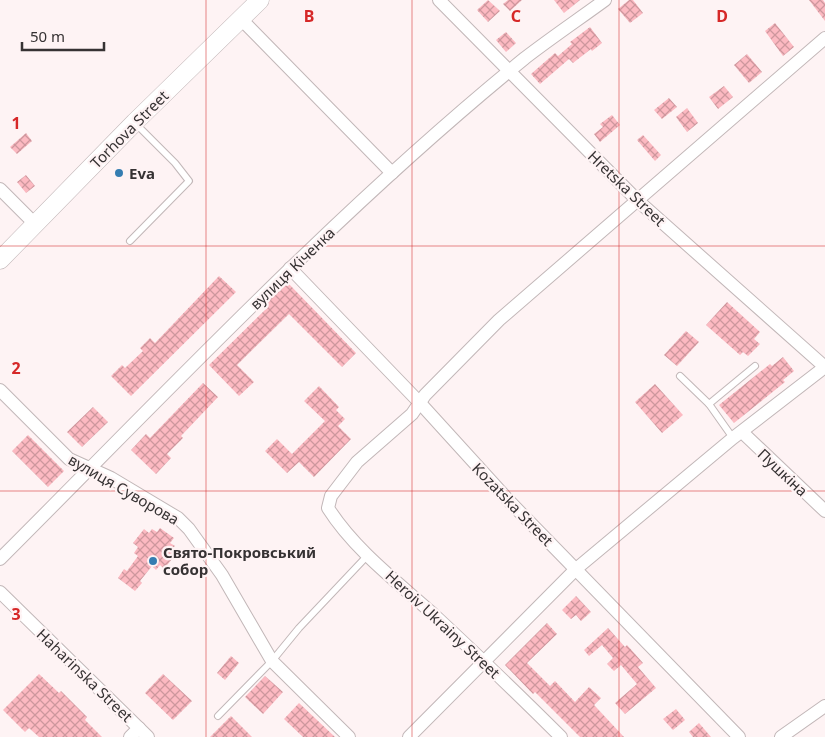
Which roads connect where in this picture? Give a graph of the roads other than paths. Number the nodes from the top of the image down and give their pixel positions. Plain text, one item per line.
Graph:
1 (260, 0) edge
2 (438, 0) edge
3 (605, 0) edge
4 (242, 20) junction
5 (825, 38) edge
6 (509, 71) junction
7 (134, 122) junction
8 (392, 173) junction
9 (0, 189) edge
10 (637, 200) junction
11 (36, 224) junction
12 (130, 241) dead end
13 (0, 260) edge
14 (290, 268) junction
15 (755, 366) dead end
16 (825, 367) edge
17 (680, 376) dead end
18 (0, 390) edge
19 (420, 403) junction
20 (709, 404) junction
21 (738, 435) junction
22 (91, 468) junction
23 (825, 511) edge
24 (368, 555) junction
25 (0, 559) edge
26 (576, 569) junction
27 (0, 592) edge
28 (272, 661) junction
29 (485, 662) junction
30 (825, 706) edge
31 (218, 716) dead end
32 (139, 734) edge
33 (349, 737) edge
34 (409, 737) edge
35 (561, 737) edge
36 (739, 737) edge
37 (780, 737) edge

1 - 4 main road, Torhova Street
2 - 6 street, Hretska Street
3 - 6 street, вулиця Кіченка
4 - 7 main road, Torhova Street
4 - 8 street
5 - 10 street
6 - 8 street, вулиця Кіченка
6 - 10 street, Hretska Street
7 - 11 main road, Torhova Street
7 - 12 lane
8 - 14 street, вулиця Кіченка
9 - 11 street
10 - 16 street, Hretska Street
10 - 19 street
11 - 13 main road, Torhova Street
14 - 19 street, Kozatska Street
14 - 22 street, вулиця Кіченка
15 - 20 lane
16 - 21 street
17 - 20 lane
18 - 22 street, вулиця Суворова
19 - 24 street, Heroiv Ukrainy Street
19 - 26 street, Kozatska Street
20 - 21 lane
21 - 23 street, Пушкіна
21 - 26 street
22 - 25 street, вулиця Кіченка
22 - 28 street, вулиця Суворова
24 - 28 lane
24 - 29 street, Heroiv Ukrainy Street
26 - 29 street
26 - 36 street, Kozatska Street
27 - 32 street, Haharinska Street
28 - 31 lane
28 - 33 street, вулиця Суворова
29 - 34 street
29 - 35 street, Heroiv Ukrainy Street
30 - 37 street

